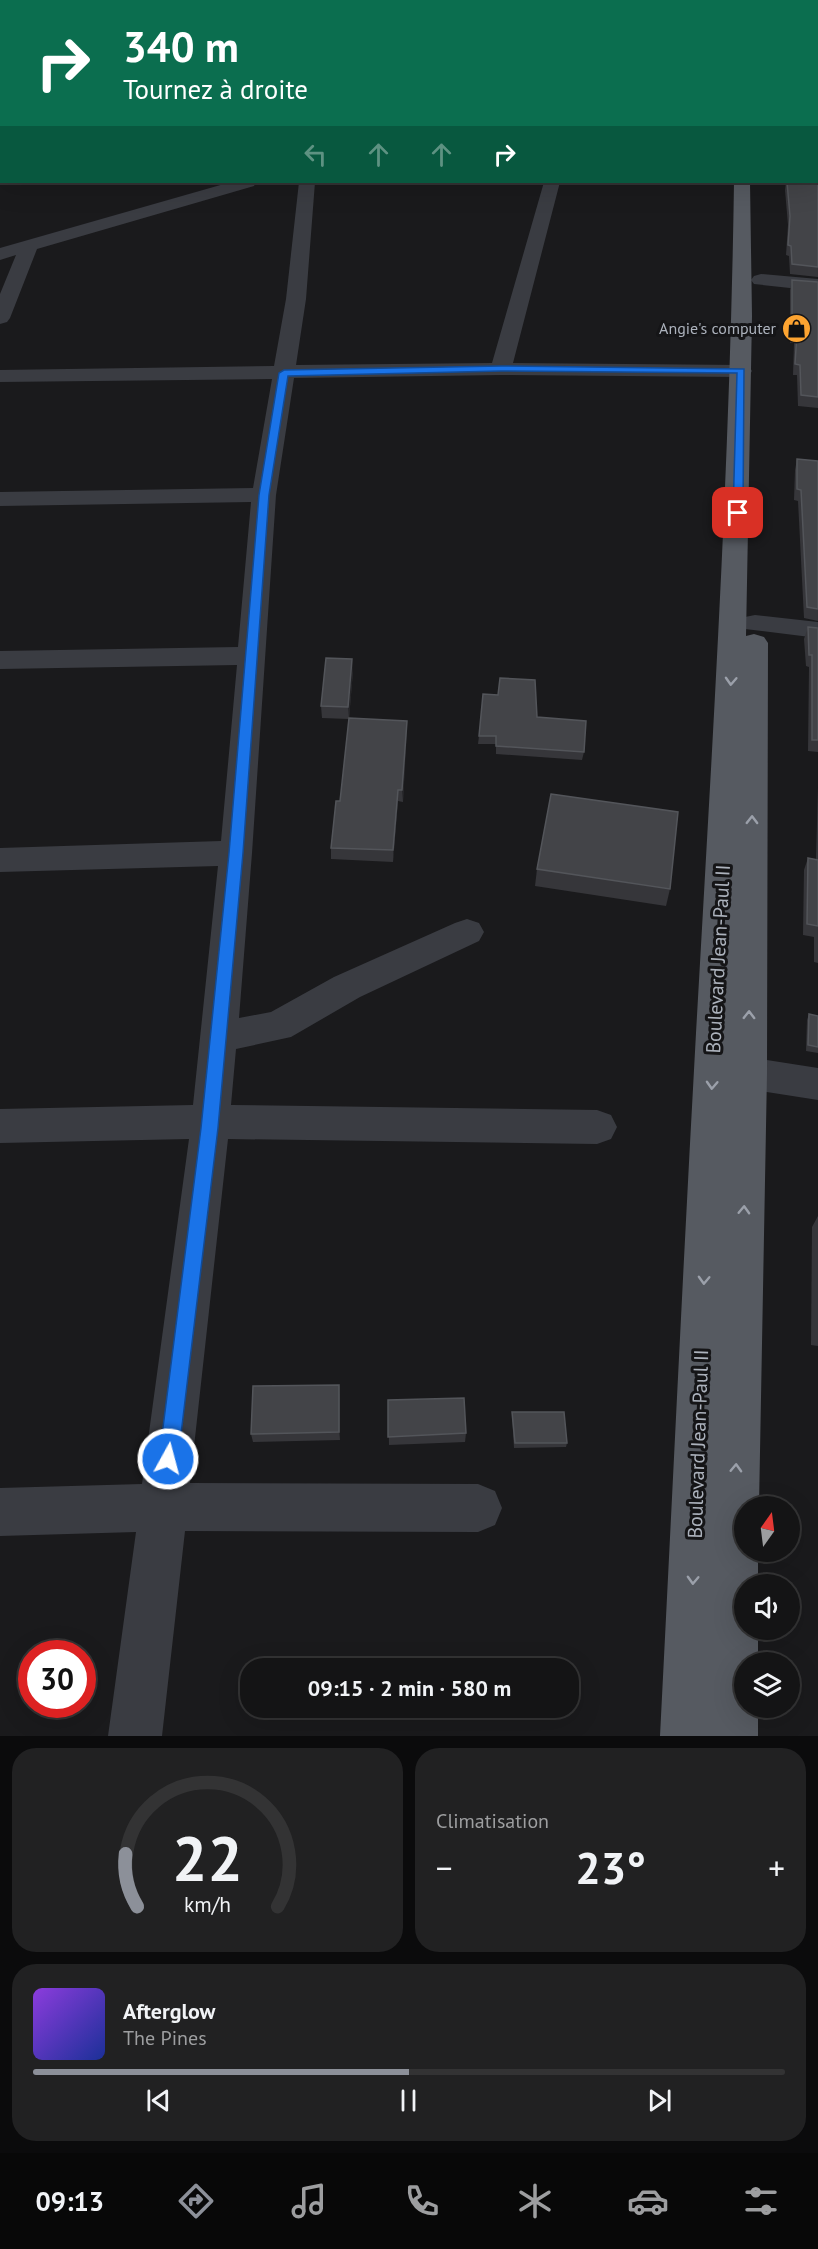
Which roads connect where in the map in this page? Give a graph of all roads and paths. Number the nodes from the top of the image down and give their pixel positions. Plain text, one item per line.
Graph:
1 (245, 183) edge
2 (307, 183) edge
3 (552, 183) edge
4 (742, 183) edge
5 (759, 183) edge
6 (29, 247) junction
7 (0, 254) edge
8 (761, 280) junction
9 (818, 285) edge
10 (0, 318) edge
11 (501, 369) junction
12 (741, 371) junction
13 (284, 373) junction
14 (0, 376) edge
15 (264, 495) junction
16 (0, 499) edge
17 (754, 623) junction
18 (818, 630) edge
19 (252, 656) junction
20 (0, 660) edge
21 (236, 853) junction
22 (0, 860) edge
23 (467, 932) dead end
24 (218, 1037) junction
25 (748, 1072) junction
26 (818, 1084) edge
27 (210, 1122) junction
28 (0, 1126) edge
29 (597, 1127) dead end
30 (162, 1507) junction
31 (478, 1508) dead end
32 (0, 1512) edge
33 (135, 1736) edge
34 (687, 1736) edge
35 (731, 1736) edge

1 - 6 street
2 - 13 street
3 - 11 street
4 - 12 main road, Boulevard Jean-Paul II
5 - 8 main road, Boulevard Jean-Paul II
6 - 7 street
6 - 10 street
8 - 9 street
8 - 17 main road, Boulevard Jean-Paul II
11 - 12 street
11 - 13 street
12 -> 34 main road, Boulevard Jean-Paul II
13 - 14 street
13 - 15 street
15 - 16 street
15 - 19 street
17 - 18 street
25 -> 17 main road, Boulevard Jean-Paul II
19 - 20 street
19 - 21 street
21 - 22 street
21 - 24 street
23 - 24 street
24 - 27 street
25 - 26 street
35 -> 25 main road, Boulevard Jean-Paul II
27 - 28 street
27 - 29 street
27 - 30 street
30 - 31 street
30 - 32 street
30 - 33 street

